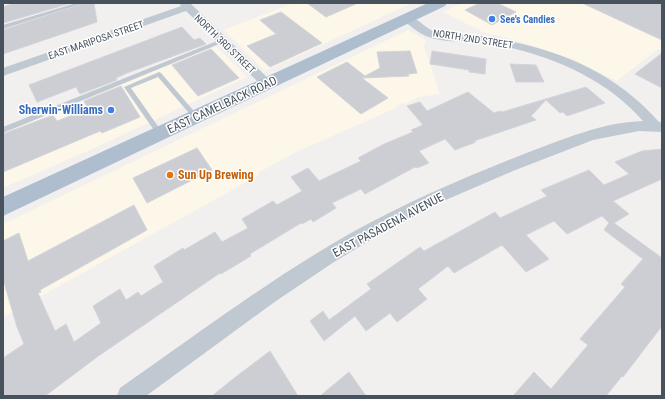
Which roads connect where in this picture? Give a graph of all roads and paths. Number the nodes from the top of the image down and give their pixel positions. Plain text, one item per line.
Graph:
1 (81, 3) edge
2 (440, 3) edge
3 (186, 5) edge
4 (407, 18) junction
5 (3, 27) edge
6 (222, 41) junction
7 (3, 72) edge
8 (267, 84) junction
9 (196, 117) junction
10 (658, 126) edge
11 (3, 130) edge
12 (160, 134) junction
13 (3, 208) edge
14 (128, 396) edge

1 - 5 lane
2 - 4 main road, EAST CAMELBACK ROAD
3 - 6 street, NORTH 3RD STREET
3 - 7 street, EAST MARIPOSA STREET
4 - 8 main road, EAST CAMELBACK ROAD
4 - 10 street, NORTH 2ND STREET
6 - 8 street, NORTH 3RD STREET
6 - 11 lane
8 - 9 main road, EAST CAMELBACK ROAD
9 - 12 main road, EAST CAMELBACK ROAD
9 - 12 lane
10 - 14 street, EAST PASADENA AVENUE
12 - 13 main road, EAST CAMELBACK ROAD

